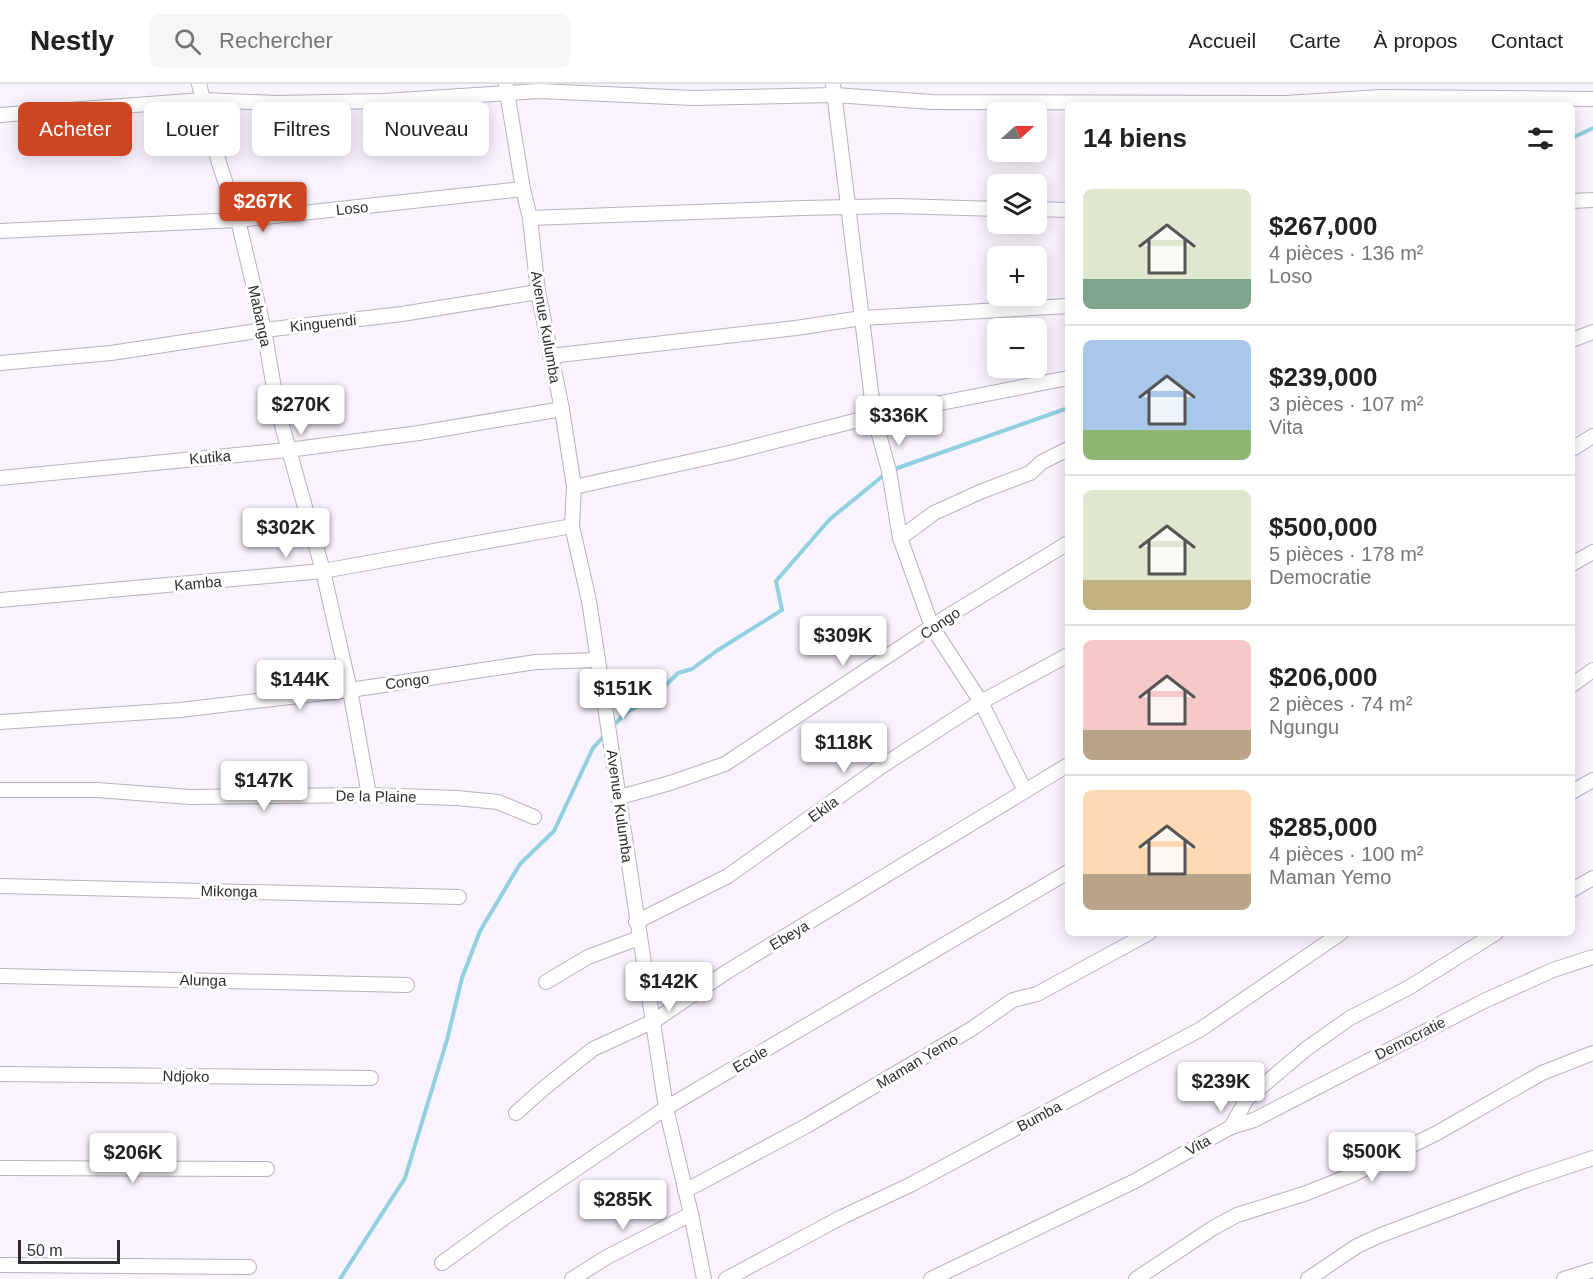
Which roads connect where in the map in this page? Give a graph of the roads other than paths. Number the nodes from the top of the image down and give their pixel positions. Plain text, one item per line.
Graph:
1 (199, 84) edge
2 (506, 88) edge
3 (834, 90) edge
4 (1593, 99) edge
5 (203, 100) junction
6 (1065, 102) edge
7 (1302, 102) edge
8 (0, 115) edge
9 (523, 189) junction
10 (1593, 200) edge
11 (1575, 201) edge
12 (849, 207) junction
13 (987, 208) edge
14 (1047, 209) edge
15 (1065, 210) edge
16 (530, 218) junction
17 (238, 220) junction
18 (0, 231) edge
19 (538, 292) junction
20 (1065, 306) edge
21 (862, 318) junction
22 (264, 330) junction
23 (1593, 332) edge
24 (1575, 339) edge
25 (550, 356) junction
26 (0, 363) edge
27 (1065, 379) edge
28 (562, 409) junction
29 (874, 416) junction
30 (1593, 436) edge
31 (1575, 447) edge
32 (288, 450) junction
33 (1065, 450) edge
34 (0, 478) edge
35 (574, 487) junction
36 (572, 526) junction
37 (900, 538) junction
38 (1065, 545) edge
39 (1593, 552) edge
40 (1575, 562) edge
41 (323, 571) junction
42 (0, 600) edge
43 (933, 627) junction
44 (1065, 657) edge
45 (598, 660) junction
46 (1593, 670) edge
47 (1575, 683) edge
48 (350, 690) junction
49 (981, 702) junction
50 (0, 722) edge
51 (1065, 767) edge
52 (1593, 780) edge
53 (0, 790) edge
54 (1575, 790) edge
55 (1024, 791) junction
56 (369, 795) junction
57 (620, 797) junction
58 (534, 816) dead end
59 (1065, 874) edge
60 (1593, 878) edge
61 (0, 886) edge
62 (1575, 888) edge
63 (459, 897) dead end
64 (636, 922) junction
65 (1143, 936) edge
66 (1337, 936) edge
67 (1491, 936) edge
68 (639, 938) junction
69 (1593, 957) edge
70 (0, 976) edge
71 (546, 982) dead end
72 (407, 985) dead end
73 (654, 1021) junction
74 (1593, 1053) edge
75 (0, 1074) edge
76 (371, 1078) dead end
77 (666, 1108) junction
78 (516, 1113) dead end
79 (1231, 1127) junction
80 (1593, 1158) edge
81 (0, 1167) edge
82 (267, 1169) dead end
83 (685, 1191) junction
84 (691, 1214) junction
85 (442, 1263) dead end
86 (0, 1265) edge
87 (249, 1267) dead end
88 (1593, 1270) edge
89 (572, 1279) edge
90 (704, 1279) edge
91 (726, 1279) edge
92 (931, 1279) edge
93 (1136, 1279) edge
94 (1308, 1279) edge
95 (1564, 1279) edge

1 - 5 street, Mabanga
2 - 3 street
2 - 5 street
2 - 9 street, Avenue Kulumba
3 - 6 street
3 - 12 street
4 - 7 street
5 - 8 street
5 - 17 street, Mabanga
9 - 16 street, Avenue Kulumba
9 - 17 street, Loso
10 - 11 street
12 - 13 street
12 - 16 street
12 - 21 street
14 - 15 street
16 - 19 street, Avenue Kulumba
17 - 18 street, Loso
17 - 22 street, Mabanga
19 - 22 street, Kinguendi
19 - 25 street, Avenue Kulumba
20 - 21 street
21 - 25 street
21 - 29 street
22 - 26 street, Kinguendi
22 - 32 street, Mabanga
23 - 24 street
25 - 28 street, Avenue Kulumba
27 - 29 street
28 - 32 street, Kutika
28 - 35 street, Avenue Kulumba
29 - 35 street
29 - 37 street
30 - 31 street
32 - 34 street, Kutika
32 - 41 street, Mabanga
33 - 37 street
35 - 36 street, Avenue Kulumba
36 - 41 street, Kamba
36 - 45 street, Avenue Kulumba
37 - 43 street
38 - 43 street, Congo
39 - 40 street
41 - 42 street, Kamba
41 - 48 street, Mabanga
43 - 49 street
43 - 57 street, Congo
44 - 49 street, Ekila
45 - 48 street, Congo
45 - 57 street, Avenue Kulumba
46 - 47 street
48 - 50 street, Congo
48 - 56 street, Mabanga
49 - 55 street
49 - 64 street, Ekila
51 - 55 street, Ebeya
52 - 54 street
53 - 56 street, De la Plaine
55 - 73 street, Ebeya
56 - 58 street, De la Plaine
57 - 64 street, Avenue Kulumba
59 - 77 street, Ecole
60 - 62 street
61 - 63 street, Mikonga
64 - 68 street, Avenue Kulumba
65 - 83 street, Maman Yemo
66 - 91 street, Bumba
67 - 79 street
68 - 71 street
68 - 73 street, Avenue Kulumba
69 - 79 street, Democratie
70 - 72 street, Alunga
73 - 77 street, Avenue Kulumba
73 - 78 street, Ebeya
74 - 93 street
75 - 76 street, Ndjoko
77 - 83 street, Avenue Kulumba
77 - 85 street, Ecole
79 - 92 street, Vita
80 - 94 street
81 - 82 street
83 - 84 street, Avenue Kulumba
84 - 89 street
84 - 90 street, Avenue Kulumba
86 - 87 street
88 - 95 street

